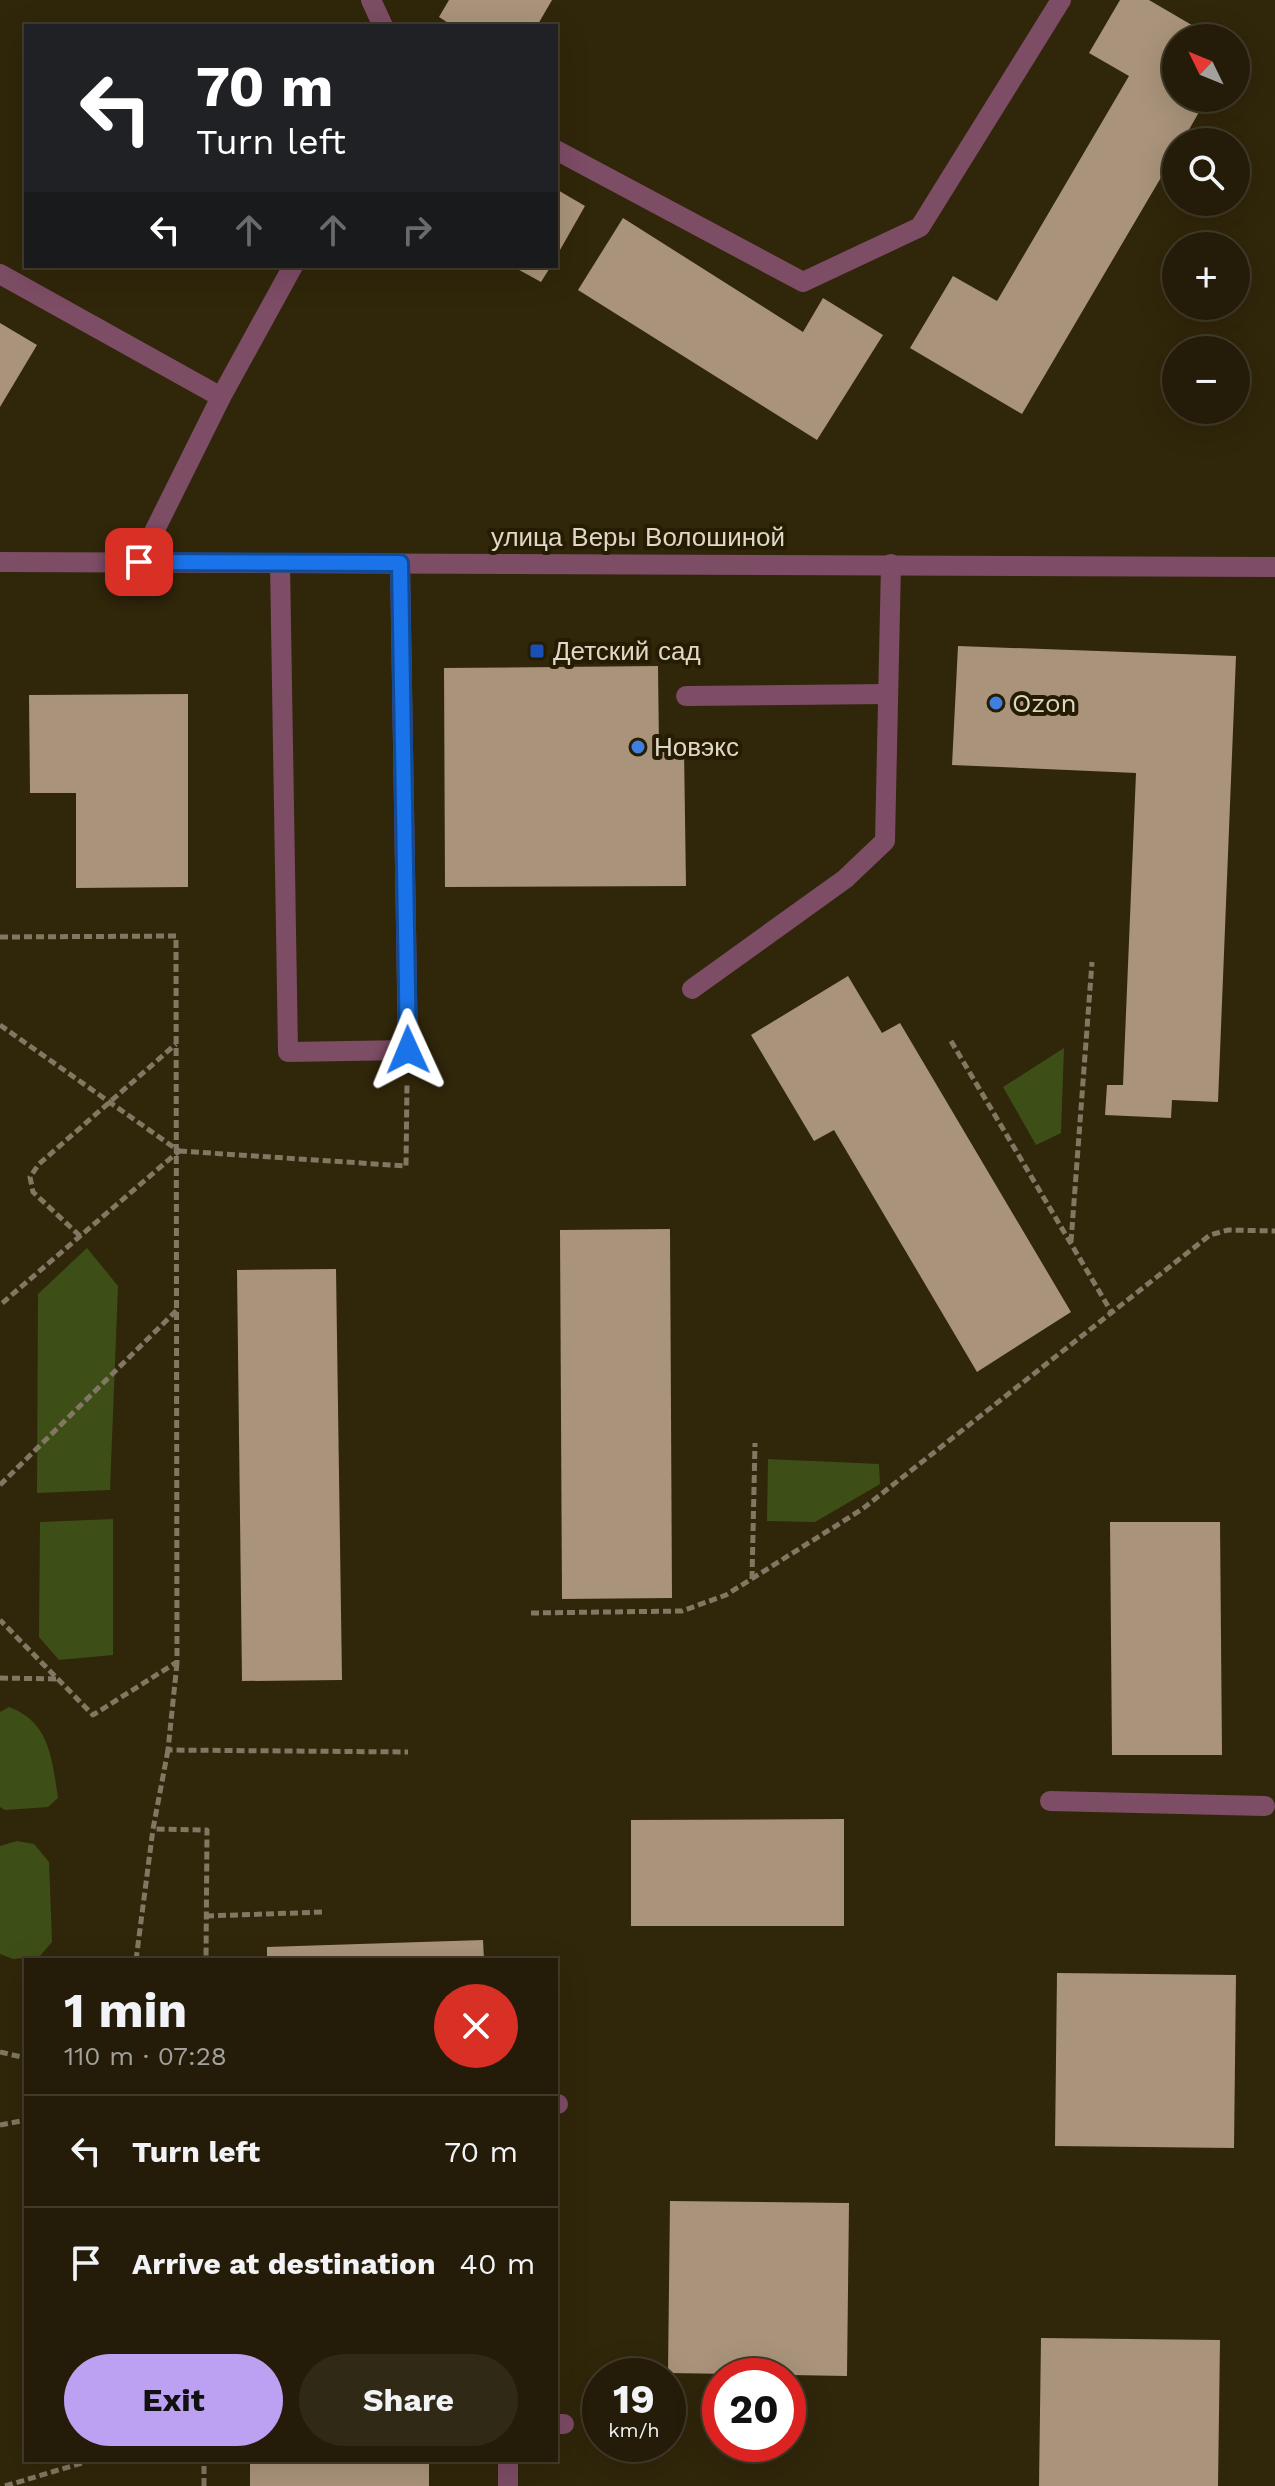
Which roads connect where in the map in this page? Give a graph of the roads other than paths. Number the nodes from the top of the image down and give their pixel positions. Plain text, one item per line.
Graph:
1 (371, 0) edge
2 (1061, 0) edge
3 (382, 24) edge
4 (558, 151) edge
5 (292, 268) edge
6 (0, 274) edge
7 (221, 397) junction
8 (0, 562) edge
9 (139, 562) junction
10 (280, 563) junction
11 (400, 563) junction
12 (891, 564) junction
13 (1275, 567) edge
14 (888, 694) junction
15 (686, 696) dead end
16 (692, 989) dead end
17 (1050, 1801) dead end
18 (1265, 1806) dead end
19 (508, 2462) edge
20 (508, 2486) edge

1 - 3 street
2 - 4 street
5 - 7 street
6 - 7 street
7 - 9 street
8 - 9 street, улица Веры Волошиной
9 - 10 street, улица Веры Волошиной
10 - 11 street, улица Веры Волошиной
10 - 11 street
11 - 12 street, улица Веры Волошиной
12 - 13 street, улица Веры Волошиной
12 - 14 street
14 - 15 street
14 - 16 street
17 - 18 street
19 - 20 street

